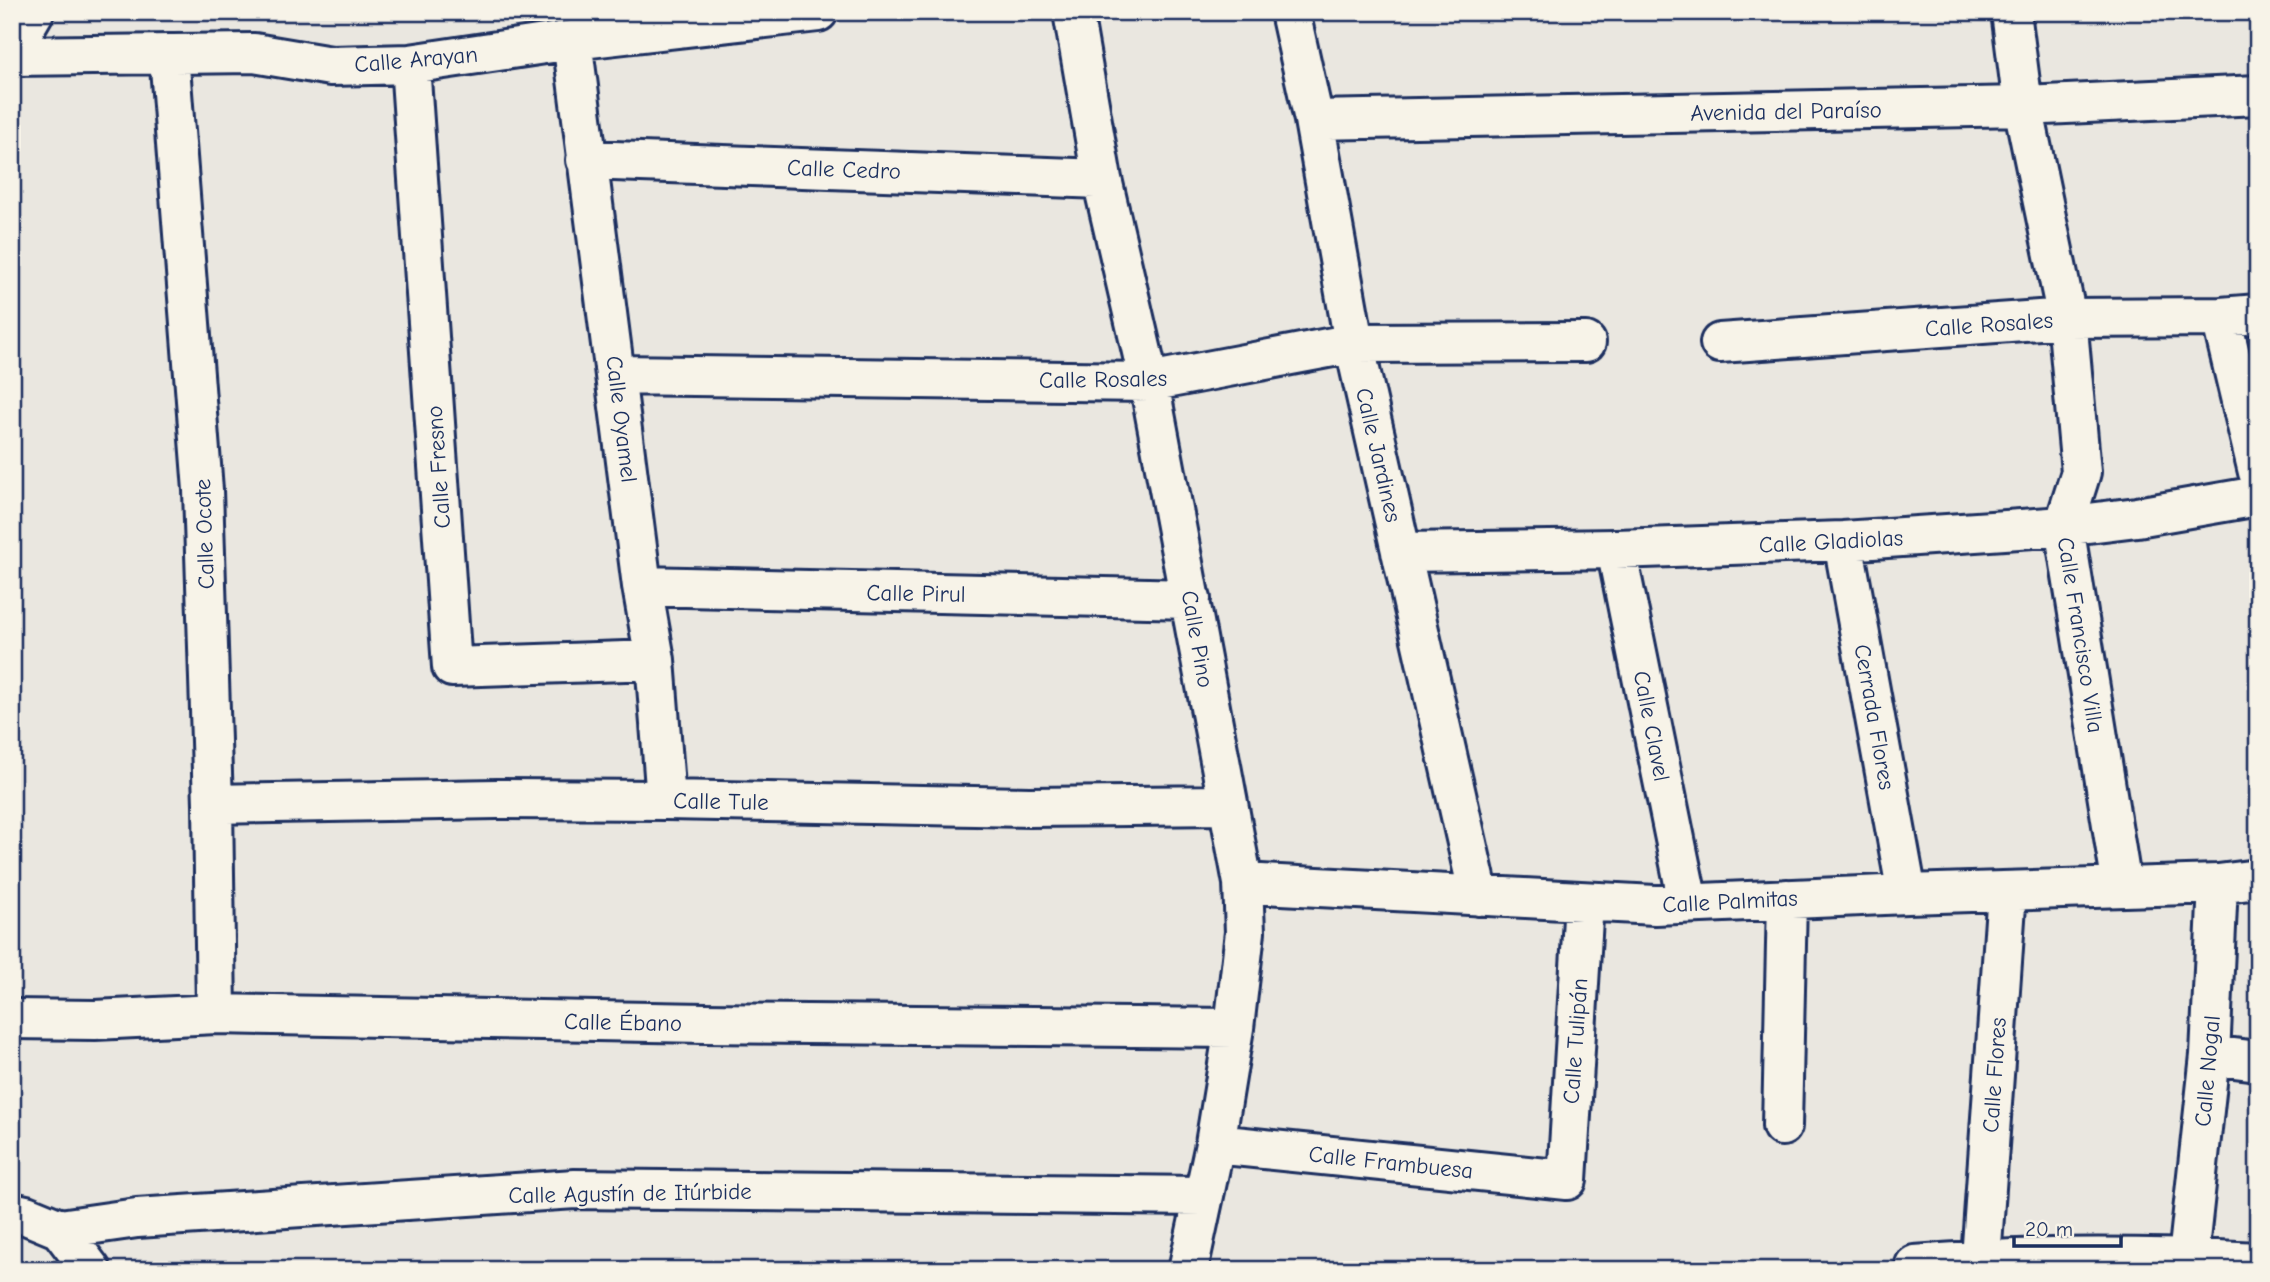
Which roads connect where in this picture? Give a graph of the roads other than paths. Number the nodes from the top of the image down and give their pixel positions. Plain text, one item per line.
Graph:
1 (34, 12) edge
2 (818, 12) edge
3 (1073, 12) edge
4 (1290, 12) edge
5 (2011, 12) edge
6 (572, 40) junction
7 (12, 50) edge
8 (169, 54) junction
9 (12, 57) edge
10 (410, 64) junction
11 (2258, 95) edge
12 (2023, 107) junction
13 (1314, 120) junction
14 (586, 160) junction
15 (1102, 179) junction
16 (2239, 315) edge
17 (2067, 318) junction
18 (1586, 342) dead end
19 (1354, 343) junction
20 (1720, 343) dead end
21 (616, 375) junction
22 (1149, 382) junction
23 (2258, 472) edge
24 (2258, 496) edge
25 (2064, 526) junction
26 (1843, 541) junction
27 (1616, 550) junction
28 (1401, 552) junction
29 (642, 586) junction
30 (1191, 599) junction
31 (655, 660) junction
32 (666, 800) junction
33 (213, 804) junction
34 (1228, 805) junction
35 (2258, 879) edge
36 (1243, 883) junction
37 (2218, 884) junction
38 (2122, 887) junction
39 (2007, 891) junction
40 (1906, 894) junction
41 (1479, 896) junction
42 (1787, 898) junction
43 (1584, 902) junction
44 (1688, 903) junction
45 (216, 1014) junction
46 (12, 1019) edge
47 (1234, 1028) junction
48 (2210, 1055) junction
49 (2258, 1061) edge
50 (1782, 1126) dead end
51 (1215, 1144) junction
52 (1567, 1180) joint
53 (1202, 1196) junction
54 (12, 1212) edge
55 (60, 1229) junction
56 (2188, 1258) junction
57 (1981, 1259) junction
58 (2258, 1262) edge
59 (1915, 1265) dead end
60 (91, 1270) edge
61 (1188, 1270) edge

1 - 7 street
2 - 6 street, Calle Arayan
3 - 15 street, Calle Pino
4 - 13 street, Calle Jardines
5 - 12 street, Calle Francisco Villa
6 - 10 street, Calle Arayan
6 - 14 street, Calle Oyamel
8 - 9 street, Calle Arayan
8 - 10 street, Calle Arayan
8 - 33 street, Calle Ocote
10 - 31 street, Calle Fresno
11 - 12 street, Avenida del Paraíso
12 - 13 street, Avenida del Paraíso
12 - 17 street, Calle Francisco Villa
13 - 19 street, Calle Jardines
14 - 15 street, Calle Cedro
14 - 21 street, Calle Oyamel
15 - 22 street, Calle Pino
16 - 17 street, Calle Rosales
16 - 23 street
17 - 20 street, Calle Rosales
17 - 25 street, Calle Francisco Villa
18 - 19 street, Calle Rosales
19 - 22 street, Calle Rosales
19 - 28 street, Calle Jardines
21 - 22 street, Calle Rosales
21 - 29 street, Calle Oyamel
22 - 30 street, Calle Pino
24 - 25 street, Calle Gladiolas
25 - 26 street, Calle Gladiolas
25 - 38 street, Calle Francisco Villa
26 - 27 street, Calle Gladiolas
26 - 40 street, Cerrada Flores
27 - 28 street, Calle Gladiolas
27 - 44 street, Calle Clavel
28 - 41 street, Calle Jardines
29 - 30 street, Calle Pirul
29 - 31 street, Calle Oyamel
30 - 34 street, Calle Pino
31 - 32 street, Calle Oyamel
32 - 33 street, Calle Tule
32 - 34 street, Calle Tule
33 - 45 street, Calle Ocote
34 - 36 street, Calle Pino
35 - 37 street
36 - 41 street, Calle Palmitas
36 - 47 street, Calle Pino
37 - 38 street, Calle Palmitas
37 - 48 street, Calle Nogal
38 - 39 street, Calle Palmitas
39 - 40 street, Calle Palmitas
39 - 57 street, Calle Flores
40 - 42 street, Calle Palmitas
41 - 43 street, Calle Palmitas
42 - 44 street, Calle Palmitas
42 - 50 street
43 - 44 street, Calle Palmitas
43 - 52 street, Calle Tulipán
45 - 46 street, Calle Ébano
45 - 47 street, Calle Ébano
47 - 51 street, Calle Pino
48 - 49 street
48 - 56 street, Calle Nogal
51 - 52 street, Calle Frambuesa
51 - 53 street, Calle Pino
53 - 55 street, Calle Agustín de Itúrbide
53 - 61 street, Calle Pino
54 - 55 street
55 - 60 street
56 - 57 street
56 - 58 street
57 - 59 street

